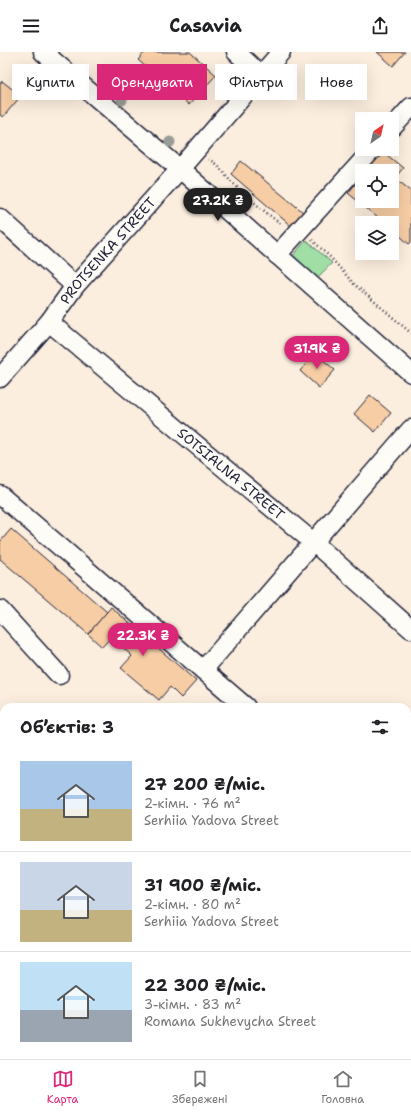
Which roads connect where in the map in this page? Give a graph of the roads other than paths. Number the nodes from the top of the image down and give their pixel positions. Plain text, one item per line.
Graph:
1 (43, 52) edge
2 (236, 52) edge
3 (281, 52) edge
4 (249, 64) edge
5 (271, 64) edge
6 (239, 100) edge
7 (411, 107) edge
8 (399, 120) edge
9 (367, 156) edge
10 (180, 168) junction
11 (0, 218) edge
12 (277, 255) junction
13 (75, 286) junction
14 (49, 322) junction
15 (411, 372) edge
16 (0, 378) edge
17 (411, 429) edge
18 (0, 495) edge
19 (313, 542) junction
20 (0, 610) edge
21 (411, 629) edge
22 (202, 670) junction
23 (59, 675) dead end
24 (241, 703) edge

1 - 10 street
2 - 4 street
3 - 5 street, PROTSENKA STREET
6 - 10 street, PROTSENKA STREET
7 - 8 street
9 - 12 street
10 - 12 street
10 - 13 street, PROTSENKA STREET
11 - 13 street
12 - 15 street
13 - 14 street, PROTSENKA STREET
14 - 16 street, PROTSENKA STREET
14 - 19 street, SOTSIALNA STREET
17 - 19 street
18 - 22 street
19 - 21 street, SOTSIALNA STREET
19 - 22 street
20 - 23 street
22 - 24 street

